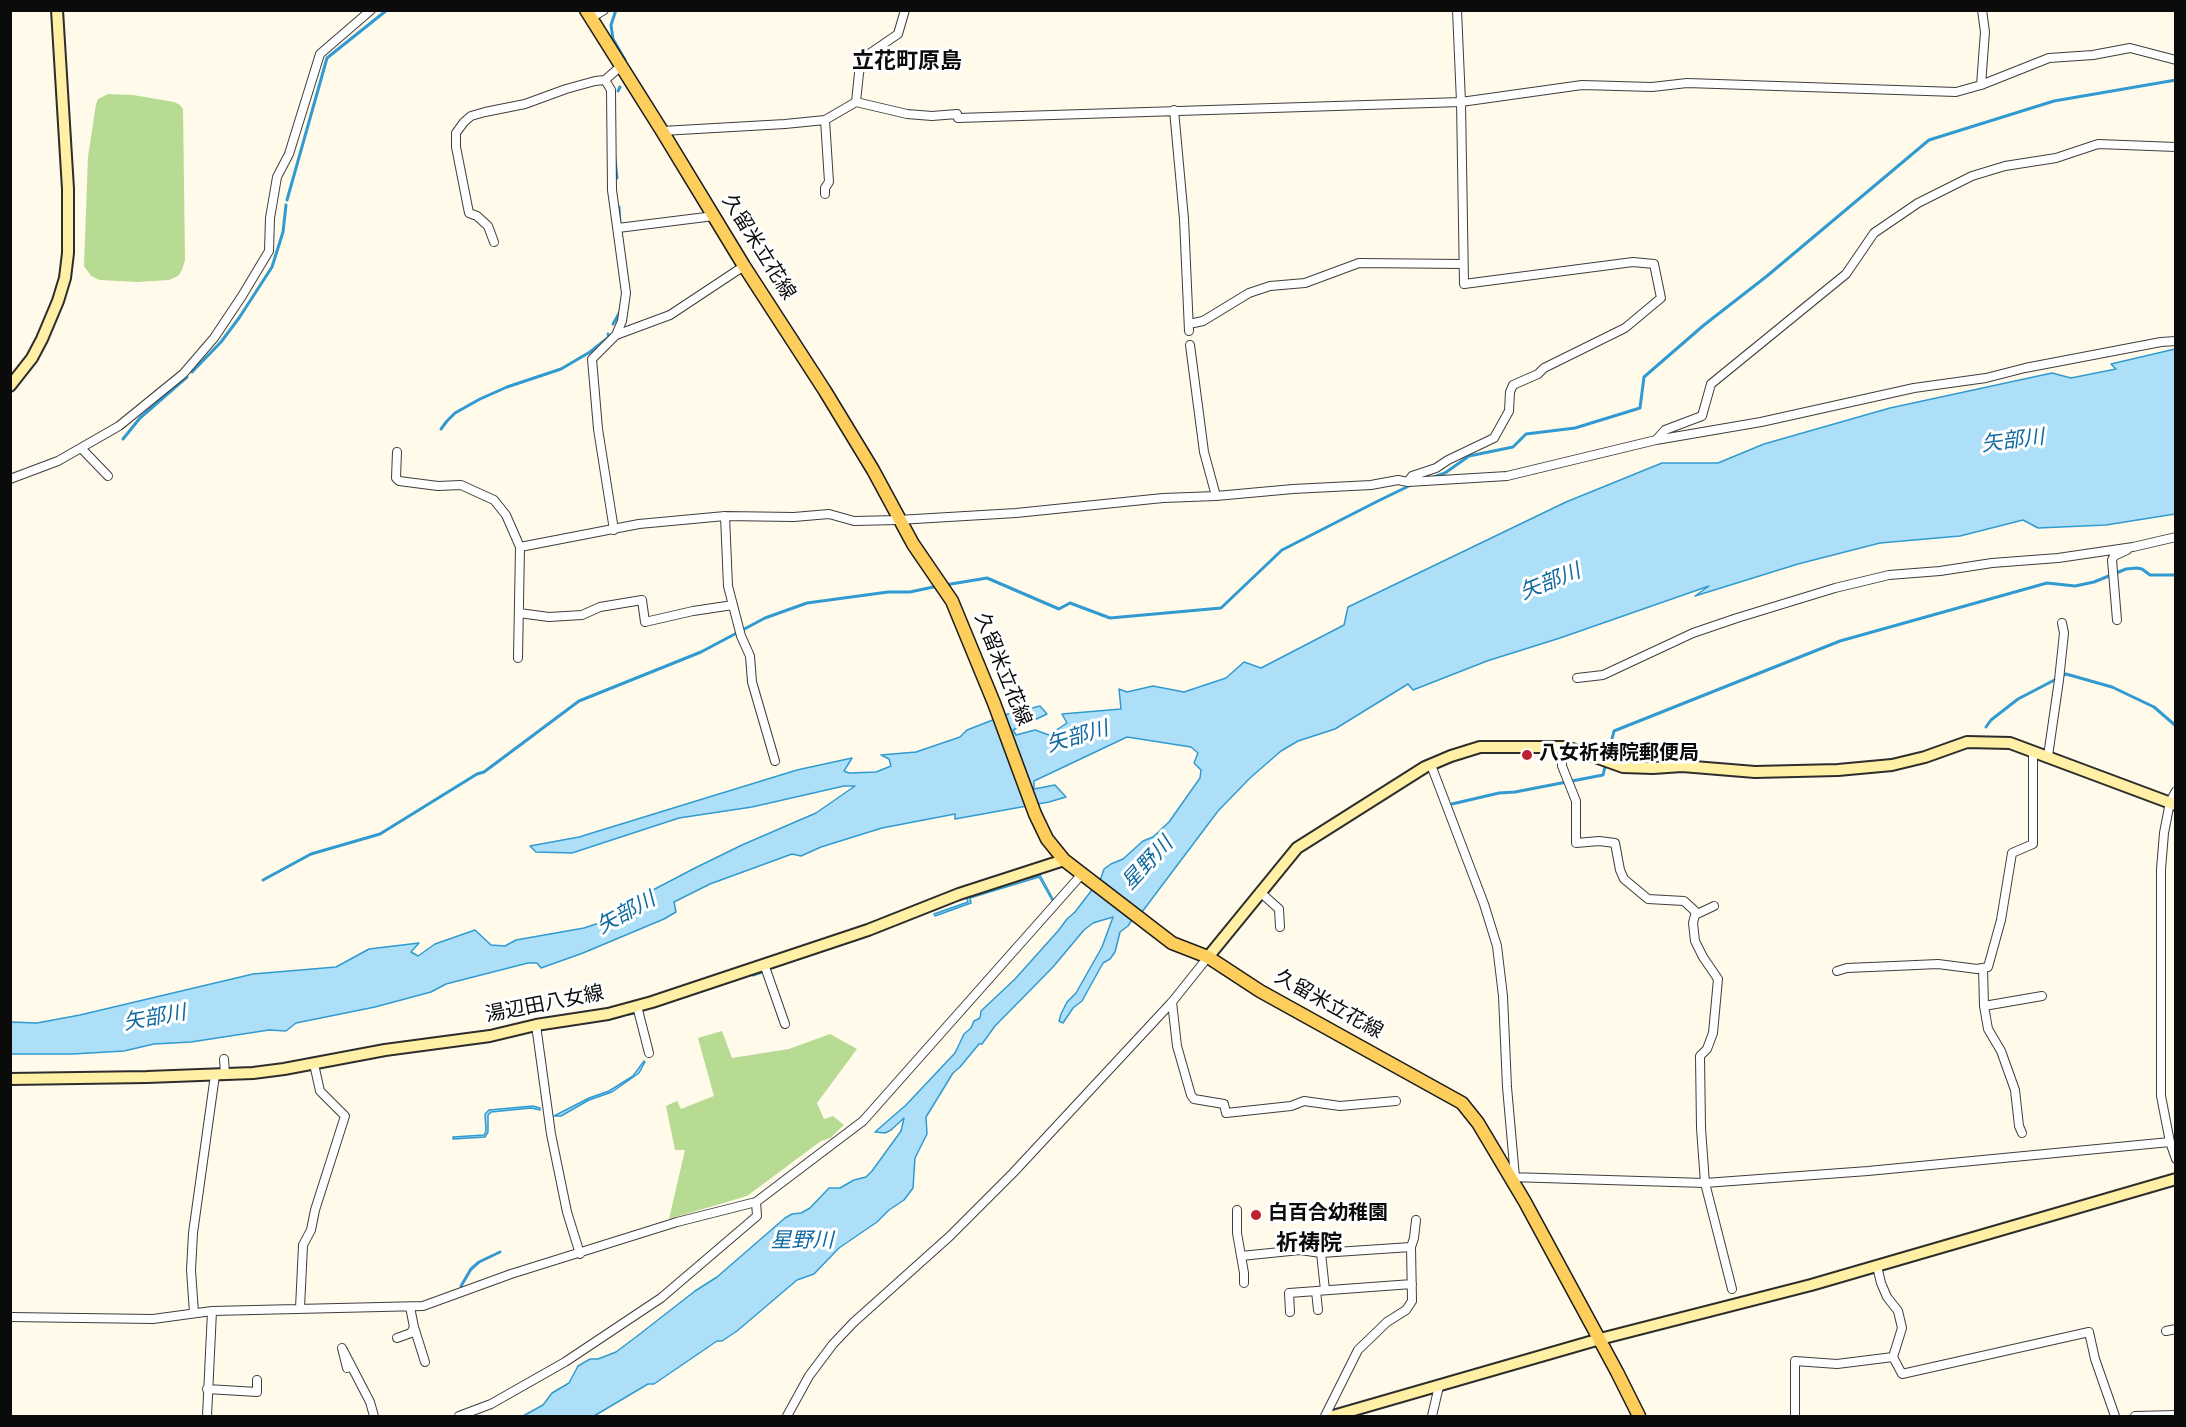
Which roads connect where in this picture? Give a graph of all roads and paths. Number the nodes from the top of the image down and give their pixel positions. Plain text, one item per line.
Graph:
1 (57, 10) edge
2 (371, 10) edge
3 (604, 10) edge
4 (905, 10) edge
5 (1457, 10) edge
6 (1982, 10) edge
7 (589, 14) edge
8 (2175, 60) edge
9 (621, 66) junction
10 (605, 80) junction
11 (1981, 85) junction
12 (856, 102) junction
13 (1461, 102) junction
14 (1174, 110) junction
15 (825, 120) junction
16 (662, 130) junction
17 (2175, 147) edge
18 (825, 194) dead end
19 (714, 216) junction
20 (618, 228) junction
21 (494, 242) dead end
22 (744, 266) junction
23 (1463, 266) junction
24 (616, 335) junction
25 (2175, 341) edge
26 (1190, 345) dead end
27 (10, 386) edge
28 (1656, 440) junction
29 (81, 448) junction
30 (398, 452) dead end
31 (108, 476) dead end
32 (10, 479) edge
33 (1408, 482) junction
34 (1216, 496) junction
35 (725, 516) junction
36 (898, 520) junction
37 (614, 530) junction
38 (2175, 537) edge
39 (520, 547) junction
40 (2133, 547) junction
41 (733, 604) junction
42 (519, 613) junction
43 (2117, 620) dead end
44 (2062, 623) dead end
45 (518, 658) dead end
46 (1577, 678) dead end
47 (1562, 746) junction
48 (2033, 751) junction
49 (2048, 756) junction
50 (775, 761) dead end
51 (1431, 765) junction
52 (2175, 791) edge
53 (2173, 804) edge
54 (1064, 860) junction
55 (1085, 875) junction
56 (1260, 892) junction
57 (1714, 906) dead end
58 (1697, 914) junction
59 (1280, 927) dead end
60 (1208, 957) junction
61 (764, 964) junction
62 (1983, 968) junction
63 (1837, 972) dead end
64 (2042, 996) dead end
65 (1172, 1002) junction
66 (637, 1006) junction
67 (1984, 1006) junction
68 (785, 1024) dead end
69 (536, 1025) junction
70 (649, 1053) dead end
71 (224, 1059) dead end
72 (314, 1064) junction
73 (220, 1075) junction
74 (10, 1079) edge
75 (1396, 1101) dead end
76 (2022, 1133) dead end
77 (2170, 1142) junction
78 (2175, 1159) edge
79 (1513, 1177) junction
80 (2175, 1179) edge
81 (1705, 1183) junction
82 (756, 1202) junction
83 (1237, 1210) dead end
84 (1416, 1220) dead end
85 (1411, 1247) junction
86 (1321, 1253) junction
87 (580, 1254) junction
88 (1241, 1256) junction
89 (1877, 1266) junction
90 (1244, 1283) dead end
91 (1412, 1284) junction
92 (1732, 1289) dead end
93 (1325, 1290) junction
94 (1316, 1291) junction
95 (410, 1307) junction
96 (300, 1308) junction
97 (1317, 1310) dead end
98 (212, 1311) junction
99 (1290, 1312) dead end
100 (194, 1313) junction
101 (10, 1317) edge
102 (414, 1327) junction
103 (2175, 1329) edge
104 (2166, 1331) dead end
105 (398, 1338) dead end
106 (1600, 1339) junction
107 (1893, 1357) junction
108 (425, 1362) dead end
109 (347, 1368) dead end
110 (257, 1380) dead end
111 (1439, 1386) junction
112 (207, 1389) junction
113 (2175, 1415) edge
114 (207, 1416) edge
115 (374, 1416) edge
116 (459, 1416) edge
117 (787, 1416) edge
118 (1325, 1416) edge
119 (1333, 1416) edge
120 (1432, 1416) edge
121 (1639, 1416) edge
122 (1795, 1416) edge
123 (2115, 1416) edge
124 (2135, 1416) edge

1 - 27 street
2 - 29 street
3 - 7 street
4 - 12 street
5 - 13 street
6 - 11 street
7 - 9 main road, 久留米立花線
8 - 11 street
9 - 10 street
9 - 16 main road, 久留米立花線
10 - 20 street
10 - 21 street
11 - 13 street
12 - 14 street
12 - 15 street
13 - 14 street
13 - 23 street
14 - 23 street
15 - 16 street
15 - 18 street
16 - 19 main road, 久留米立花線
17 - 28 street
19 - 20 street
19 - 22 main road, 久留米立花線
20 - 24 street
22 - 24 street
22 - 36 main road, 久留米立花線
23 - 33 street
24 - 37 street
25 - 28 street
26 - 34 street
28 - 33 street
29 - 31 street
29 - 32 street
30 - 39 street
33 - 34 street
34 - 36 street
35 - 36 street
35 - 37 street
35 - 41 street
36 - 54 main road, 久留米立花線
37 - 39 street
38 - 40 street
39 - 42 street
40 - 43 street
40 - 46 street
41 - 42 street
41 - 50 street
42 - 45 street
44 - 49 street
47 - 48 street
47 - 51 street
47 - 58 street
48 - 49 street
48 - 62 street
49 - 53 street
51 - 56 street
51 - 79 street
52 - 53 street
53 - 77 street
54 - 55 main road, 久留米立花線
54 - 61 street, 湯辺田八女線
55 - 60 main road, 久留米立花線
55 - 82 street
56 - 59 street
56 - 60 street
57 - 58 street
58 - 81 street
60 - 65 street
60 - 79 main road, 久留米立花線
61 - 66 street, 湯辺田八女線
61 - 68 street
62 - 63 street
62 - 67 street
64 - 67 street
65 - 75 street
65 - 117 street
66 - 69 street, 湯辺田八女線
66 - 70 street
67 - 76 street
69 - 72 street, 湯辺田八女線
69 - 87 street
71 - 73 street
72 - 73 street, 湯辺田八女線
72 - 96 street
73 - 74 street, 湯辺田八女線
73 - 100 street
77 - 78 street
77 - 81 street
79 - 81 street
79 - 106 main road, 久留米立花線
80 - 89 street
81 - 92 street
82 - 87 street
82 - 116 street
83 - 88 street
84 - 85 street
85 - 86 street
85 - 91 street
86 - 88 street
86 - 93 street
87 - 95 street
88 - 90 street
89 - 106 street
89 - 107 street
91 - 93 street
91 - 118 street
93 - 94 street
94 - 97 street
94 - 99 street
95 - 96 street
95 - 102 street
96 - 98 street
98 - 100 street
98 - 112 street
100 - 101 street
102 - 105 street
102 - 108 street
103 - 104 street
106 - 111 street
106 - 121 main road, 久留米立花線
107 - 122 street
107 - 123 street
109 - 115 street
110 - 112 street
111 - 119 street
111 - 120 street
112 - 114 street
113 - 124 street

